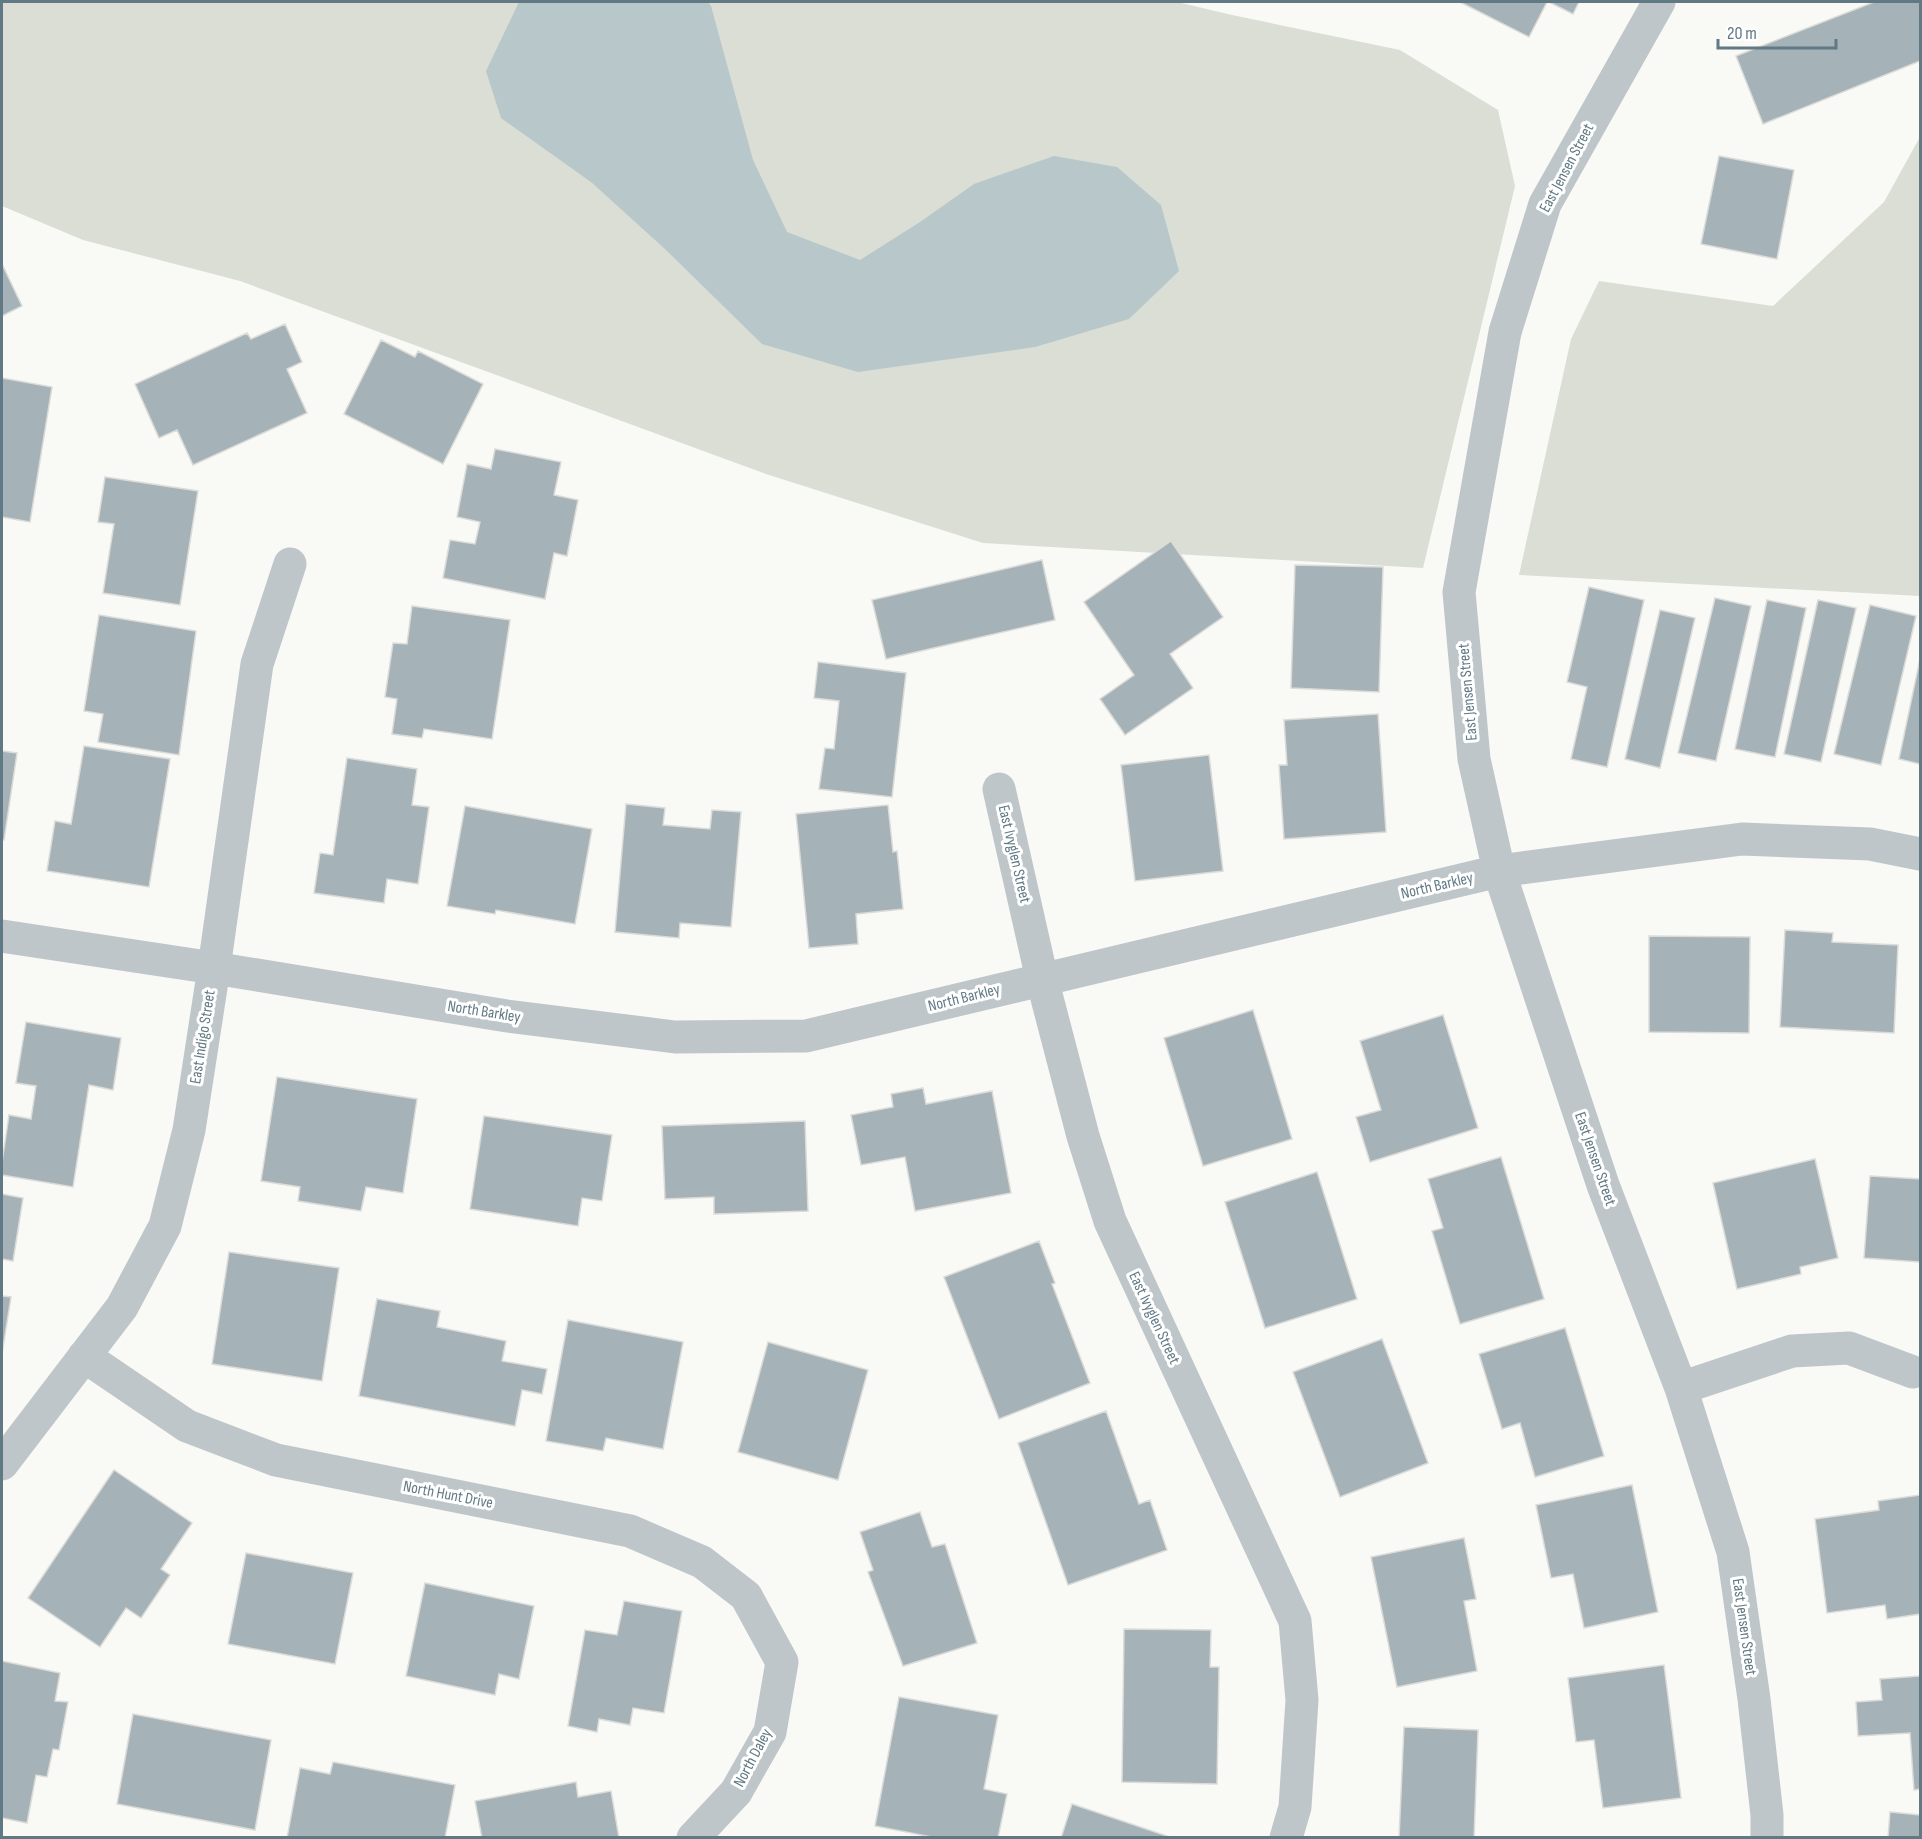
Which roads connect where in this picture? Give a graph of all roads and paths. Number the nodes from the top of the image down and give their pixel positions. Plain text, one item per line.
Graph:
1 (1659, 2) edge
2 (290, 564) dead end
3 (999, 789) dead end
4 (1920, 854) edge
5 (1499, 871) junction
6 (2, 936) edge
7 (214, 968) junction
8 (1042, 979) junction
9 (84, 1356) junction
10 (1914, 1372) dead end
11 (1681, 1388) junction
12 (2, 1464) edge
13 (782, 1662) joint
14 (693, 1838) edge
15 (1286, 1838) edge
16 (1767, 1838) edge

1 - 5 street, East Jensen Street
2 - 7 street, East Indigo Street
3 - 8 street, East Ivyglen Street
4 - 5 street, North Barkley
5 - 8 street, North Barkley
5 - 11 street, East Jensen Street
6 - 7 street, North Barkley
7 - 8 street, North Barkley
7 - 9 street, East Indigo Street
8 - 15 street, East Ivyglen Street
9 - 12 street, East Indigo Street
9 - 13 street, North Hunt Drive
10 - 11 street
11 - 16 street, East Jensen Street
13 - 14 street, North Daley

